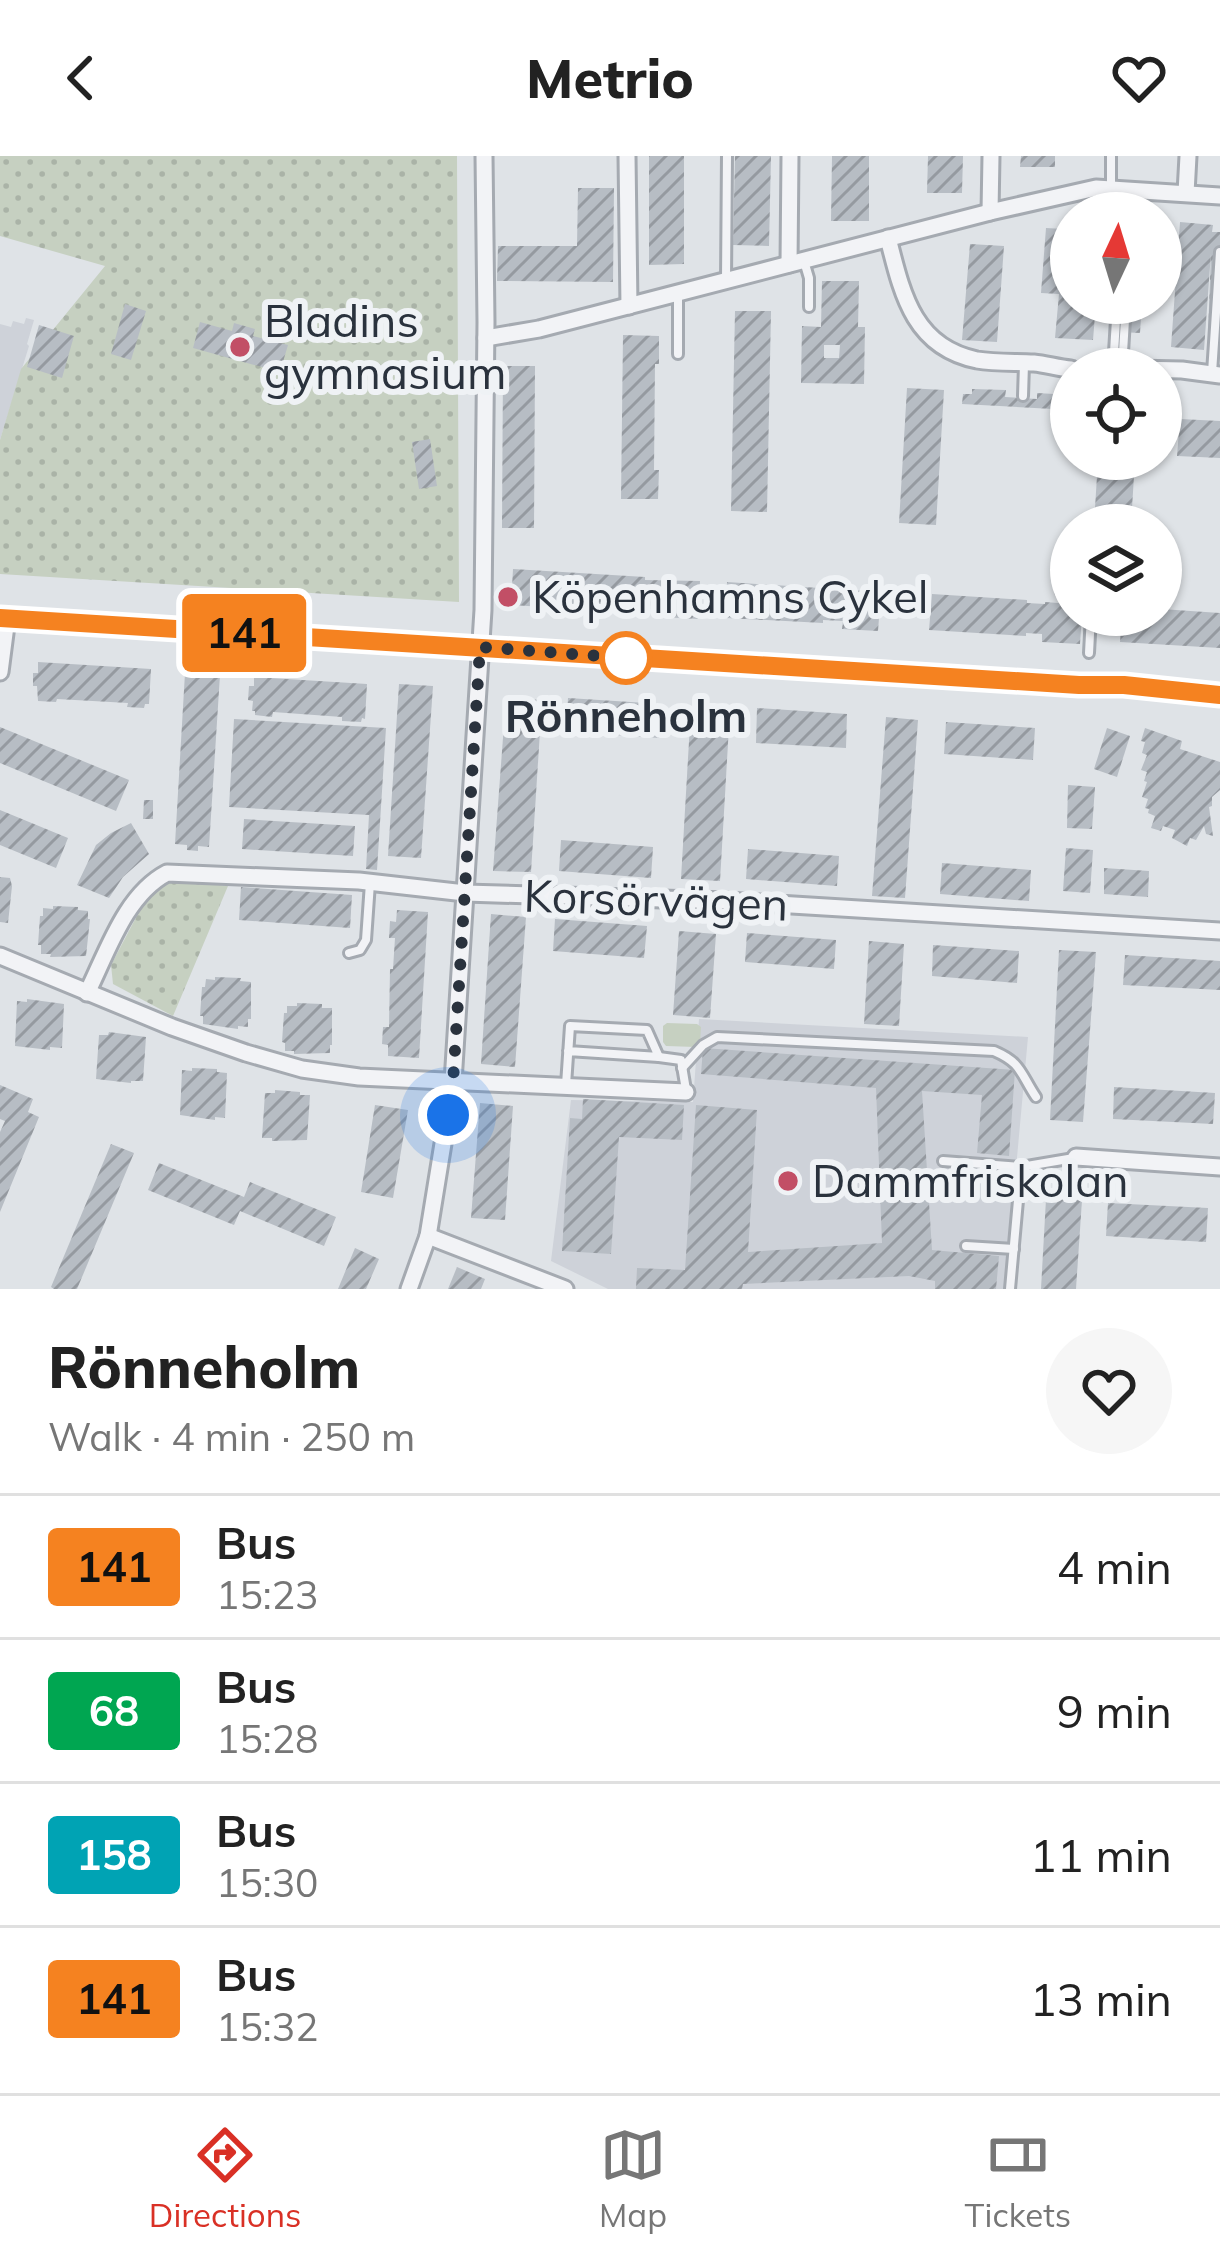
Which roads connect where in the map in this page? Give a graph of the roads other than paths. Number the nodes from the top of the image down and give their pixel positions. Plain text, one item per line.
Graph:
1 (484, 156) edge
2 (627, 156) edge
3 (728, 156) edge
4 (790, 156) edge
5 (991, 156) edge
6 (1111, 156) edge
7 (1188, 156) edge
8 (1111, 189) junction
9 (1186, 194) junction
10 (1220, 196) edge
11 (990, 212) junction
12 (888, 238) junction
13 (1220, 252) edge
14 (797, 262) junction
15 (726, 280) junction
16 (678, 292) junction
17 (629, 305) junction
18 (809, 307) dead end
19 (486, 338) junction
20 (678, 354) dead end
21 (1024, 363) junction
22 (1050, 366) edge
23 (1182, 370) edge
24 (1218, 375) edge
25 (1023, 397) dead end
26 (3, 618) edge
27 (1090, 636) edge
28 (480, 647) junction
29 (1090, 653) dead end
30 (0, 671) edge
31 (1220, 695) edge
32 (370, 882) junction
33 (465, 892) junction
34 (1220, 931) edge
35 (349, 952) dead end
36 (0, 956) edge
37 (87, 993) junction
38 (568, 1052) junction
39 (659, 1057) junction
40 (682, 1068) junction
41 (453, 1082) junction
42 (566, 1087) junction
43 (686, 1092) joint
44 (1036, 1097) dead end
45 (1076, 1157) joint
46 (944, 1161) dead end
47 (1220, 1167) edge
48 (1022, 1168) junction
49 (428, 1236) junction
50 (966, 1246) dead end
51 (1014, 1250) junction
52 (409, 1289) edge
53 (565, 1289) edge
54 (1010, 1289) edge

1 - 19 street
2 - 17 street
3 - 15 lane
4 - 14 street
5 - 11 street
6 - 8 lane
7 - 9 street
8 - 9 street
8 - 11 street
9 - 10 street
11 - 12 street
12 - 14 street
12 - 21 street
13 - 24 lane
14 - 15 street
14 - 18 lane
15 - 16 street
16 - 17 street
16 - 20 lane
17 - 19 street
19 - 28 street
21 - 22 street
21 - 25 lane
23 - 24 street
26 - 28 street
26 - 30 street
27 - 29 lane
28 - 31 street
28 - 33 street
32 - 33 street, Korsörvägen
32 - 35 lane
32 - 37 street, Korsörvägen
33 - 34 street, Korsörvägen
33 - 41 street
36 - 37 street
37 - 41 street
38 - 39 lane
38 - 39 lane
38 - 42 lane
39 - 40 lane
40 - 43 lane
40 - 44 lane
41 - 42 street
41 - 49 street
42 - 43 street
45 - 47 street
45 - 48 lane
46 - 48 lane
48 - 51 lane
49 - 52 street
49 - 53 street
50 - 51 lane
51 - 54 lane

